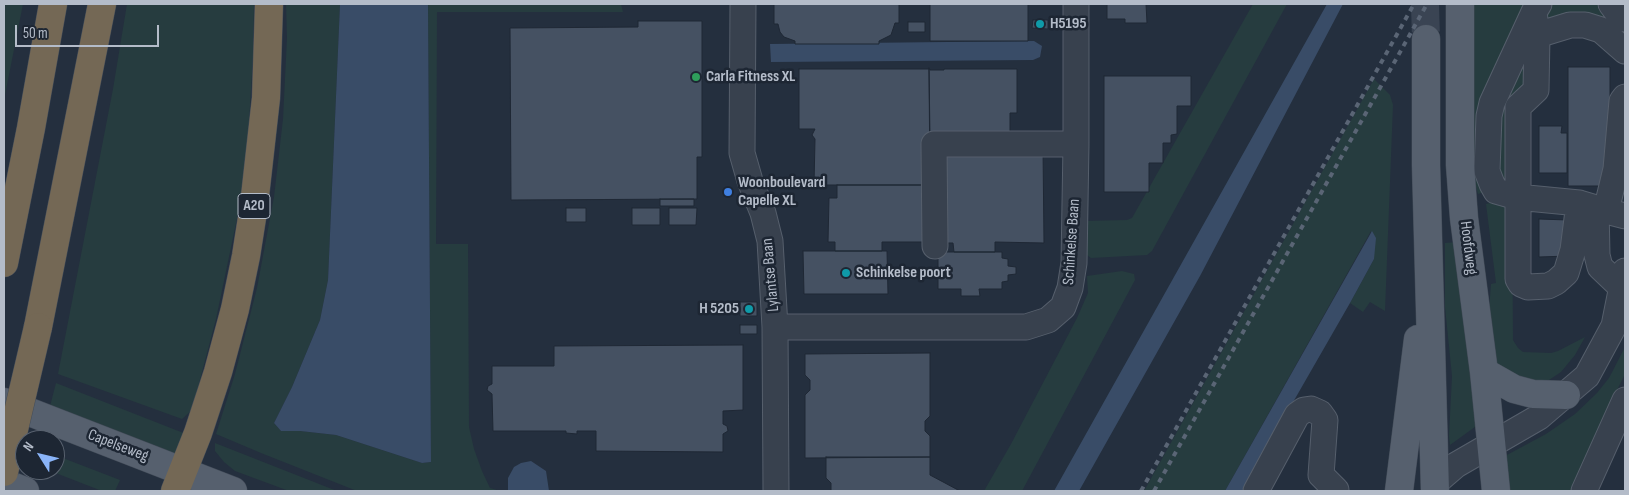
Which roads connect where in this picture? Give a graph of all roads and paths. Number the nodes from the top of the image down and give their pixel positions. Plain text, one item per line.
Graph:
1 (53, 4) edge
2 (102, 4) edge
3 (269, 4) edge
4 (743, 4) edge
5 (1076, 4) edge
6 (1460, 4) edge
7 (1611, 4) edge
8 (1625, 18) edge
9 (1533, 23) edge
10 (1426, 39) tunnel mouth
11 (1625, 51) edge
12 (1625, 96) edge
13 (1076, 144) junction
14 (1517, 197) junction
15 (1602, 209) edge
16 (935, 246) dead end
17 (1429, 246) junction
18 (4, 263) edge
19 (1624, 279) edge
20 (776, 327) junction
21 (1484, 372) junction
22 (1566, 395) junction
23 (1625, 400) edge
24 (4, 402) edge
25 (1491, 444) junction
26 (4, 472) edge
27 (4, 482) edge
28 (180, 482) edge
29 (1399, 489) edge
30 (1442, 489) edge
31 (1336, 490) dead end
32 (25, 491) edge
33 (233, 491) edge
34 (776, 491) edge
35 (1256, 491) edge
36 (1496, 491) edge
37 (1584, 491) edge

1 - 18 highway
2 - 26 highway, bridge
3 - 28 highway, A20
4 - 20 street, Lylantse Baan
5 - 13 street, Schinkelse Baan
6 - 21 main road, Hoofdweg
7 - 8 street
9 - 11 street
9 - 14 street
9 - 14 street
10 - 17 main road
12 - 15 street
13 - 16 street
13 - 20 street, Schinkelse Baan
14 - 15 street
14 - 15 street
15 - 19 street
17 - 29 main road
17 - 30 main road
19 - 22 street
20 - 34 street, Lylantse Baan
21 - 22 main road
21 - 25 main road, Hoofdweg
22 - 25 street
23 - 37 street
24 - 28 main road, Capelseweg
25 - 30 street
25 - 36 main road, Hoofdweg
27 - 32 main road
28 - 33 main road, Capelseweg
29 - 30 main road
31 - 35 street

